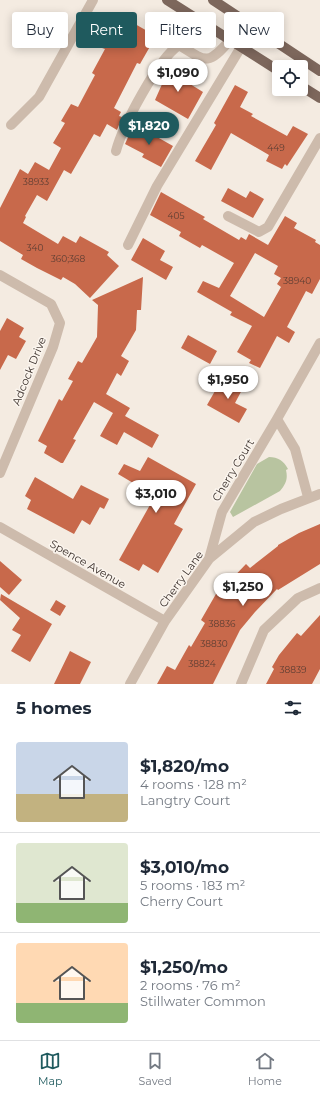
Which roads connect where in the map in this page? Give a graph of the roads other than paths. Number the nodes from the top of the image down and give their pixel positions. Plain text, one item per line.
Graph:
1 (93, 0) edge
2 (167, 0) edge
3 (213, 0) edge
4 (186, 12) edge
5 (224, 47) edge
6 (175, 48) edge
7 (184, 48) edge
8 (240, 48) edge
9 (244, 48) edge
10 (272, 66) edge
11 (320, 71) edge
12 (308, 90) edge
13 (320, 98) edge
14 (11, 125) dead end
15 (320, 138) edge
16 (116, 151) dead end
17 (228, 216) dead end
18 (128, 245) dead end
19 (0, 275) edge
20 (320, 343) edge
21 (277, 419) junction
22 (0, 473) edge
23 (320, 494) edge
24 (308, 497) junction
25 (0, 527) edge
26 (208, 559) junction
27 (320, 588) edge
28 (165, 621) junction
29 (130, 684) edge
30 (241, 684) edge

1 - 14 street
2 - 4 main road
3 - 11 main road
5 - 7 street
6 - 16 street
8 - 18 street
9 - 10 main road
12 - 13 main road
15 - 17 street
19 - 22 street, Adcock Drive
20 - 21 street, Cherry Court
21 - 24 street
21 - 26 street, Cherry Court
23 - 24 street, Cherry Lane
24 - 26 street, Cherry Lane
25 - 28 street, Spence Avenue
26 - 28 street, Cherry Lane
27 - 30 street
28 - 29 street, Cherry Lane

